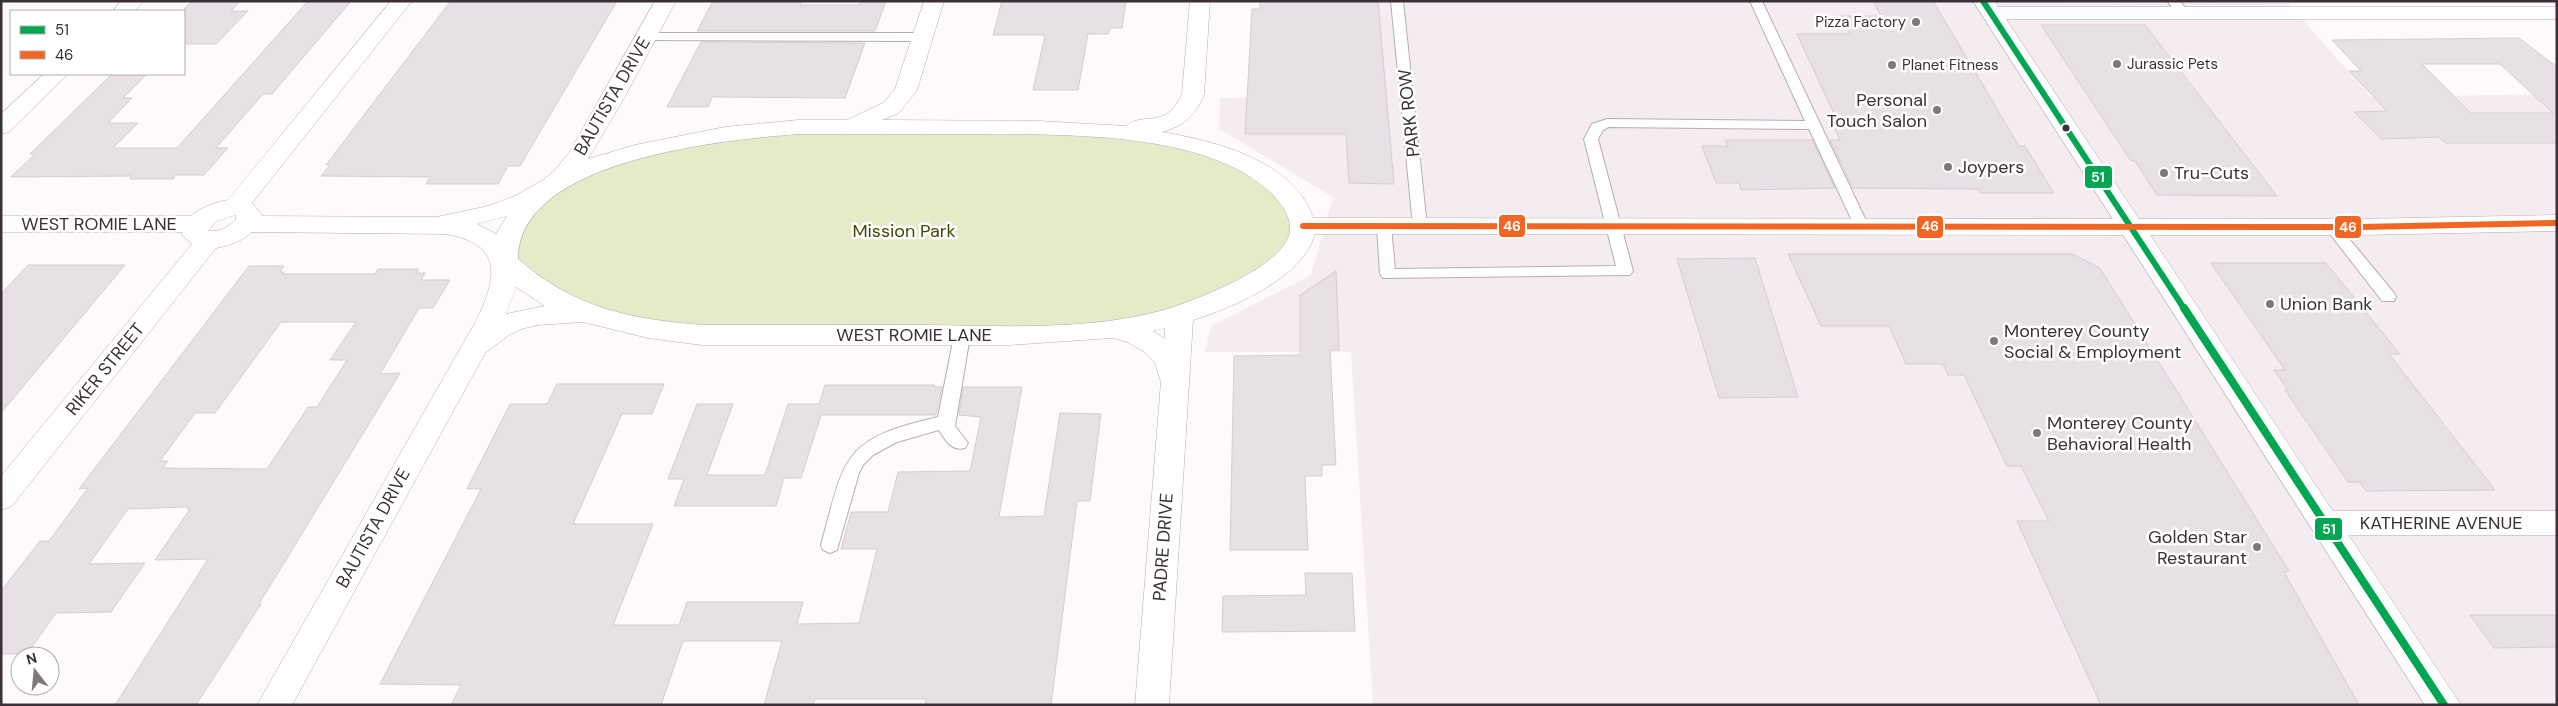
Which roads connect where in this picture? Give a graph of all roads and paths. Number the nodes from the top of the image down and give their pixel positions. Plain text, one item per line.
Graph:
1 (134, 1) edge
2 (402, 1) edge
3 (666, 1) edge
4 (934, 1) edge
5 (1200, 1) edge
6 (1397, 1) edge
7 (1756, 1) edge
8 (1987, 7) edge
9 (2178, 7) edge
10 (124, 10) edge
11 (2557, 13) edge
12 (646, 36) junction
13 (923, 37) junction
14 (56, 75) edge
15 (906, 90) junction
16 (1193, 94) junction
17 (608, 107) junction
18 (1813, 125) junction
19 (1, 126) edge
20 (837, 127) junction
21 (947, 127) junction
22 (1120, 131) junction
23 (666, 145) junction
24 (1225, 156) junction
25 (551, 185) junction
26 (241, 216) junction
27 (2557, 223) edge
28 (1, 224) edge
29 (413, 224) junction
30 (1614, 225) junction
31 (1303, 226) junction
32 (1384, 226) junction
33 (1420, 226) junction
34 (1862, 227) junction
35 (2131, 227) junction
36 (2332, 227) junction
37 (203, 232) junction
38 (505, 262) junction
39 (2388, 297) dead end
40 (1180, 314) junction
41 (590, 315) junction
42 (1110, 329) junction
43 (962, 336) junction
44 (472, 352) junction
45 (1174, 389) junction
46 (946, 422) junction
47 (959, 443) dead end
48 (1, 498) edge
49 (2325, 523) junction
50 (2557, 523) edge
51 (830, 545) dead end
52 (274, 705) edge
53 (1152, 705) edge
54 (2444, 705) edge

1 - 10 street
2 - 26 street
3 - 12 street, BAUTISTA DRIVE
4 - 13 street
5 - 16 street
6 - 33 lane, PARK ROW
7 - 18 lane
8 - 9 street
8 - 35 street
9 - 11 street
12 - 13 lane
12 - 17 street, BAUTISTA DRIVE
13 - 15 street
14 - 19 street
15 - 20 street
15 - 21 street
16 - 22 street
16 - 24 street
17 - 23 street
17 - 25 street, BAUTISTA DRIVE
18 - 30 lane
18 - 34 lane
20 - 21 street, WEST ROMIE LANE
20 - 23 street, WEST ROMIE LANE
21 - 22 street, WEST ROMIE LANE
22 - 24 street, WEST ROMIE LANE
23 - 25 street, WEST ROMIE LANE
24 - 31 street, WEST ROMIE LANE
25 - 29 street, WEST ROMIE LANE
25 - 38 street, WEST ROMIE LANE
26 - 29 street, WEST ROMIE LANE
26 - 37 street, RIKER STREET
27 - 36 street
28 - 37 street, WEST ROMIE LANE
29 - 38 street, WEST ROMIE LANE
30 - 32 lane
30 - 33 street
30 - 34 street
31 - 32 street
31 - 40 street, WEST ROMIE LANE
32 - 33 street
34 - 35 street
35 - 36 street
35 - 49 street
36 - 39 lane
37 - 48 street, RIKER STREET
38 - 41 street, WEST ROMIE LANE
38 - 44 street
40 - 42 street, WEST ROMIE LANE
40 - 45 street
41 - 43 street, WEST ROMIE LANE
41 - 44 street
42 - 43 street, WEST ROMIE LANE
42 - 45 street
43 - 46 lane
44 - 52 street, BAUTISTA DRIVE
45 - 53 street, PADRE DRIVE
46 - 47 lane
46 - 51 lane
49 - 50 street, KATHERINE AVENUE
49 - 54 street

